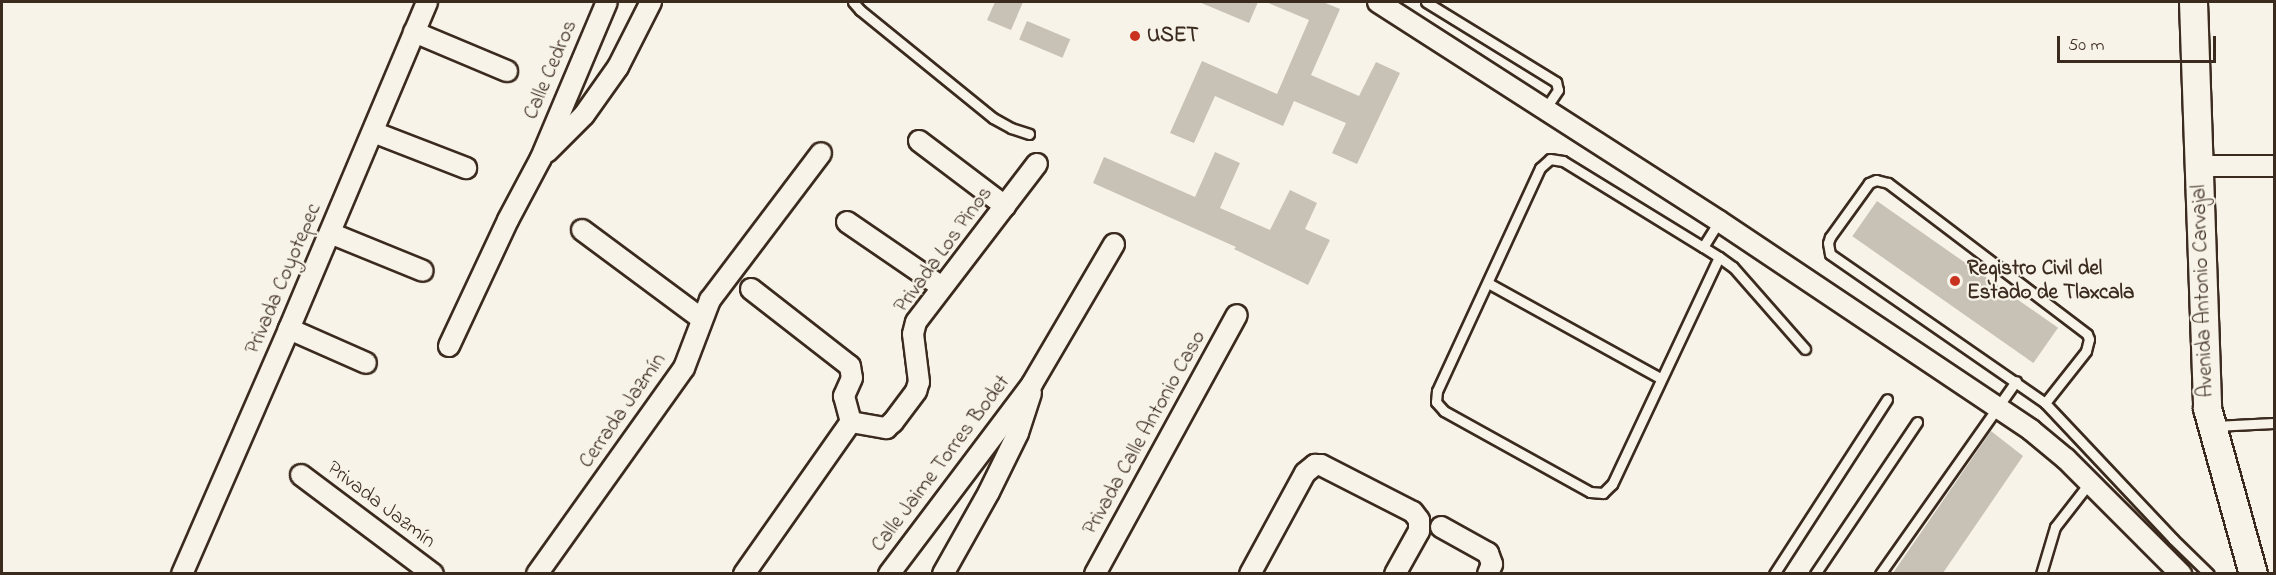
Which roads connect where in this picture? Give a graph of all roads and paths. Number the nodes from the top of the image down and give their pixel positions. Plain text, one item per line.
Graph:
1 (427, 2) edge
2 (607, 2) edge
3 (651, 2) edge
4 (854, 2) edge
5 (1378, 2) edge
6 (1426, 2) edge
7 (2193, 2) edge
8 (414, 32) junction
9 (507, 71) dead end
10 (1545, 109) junction
11 (372, 132) junction
12 (1029, 134) dead end
13 (919, 141) dead end
14 (821, 153) dead end
15 (540, 158) junction
16 (1037, 164) dead end
17 (2198, 166) junction
18 (2274, 166) edge
19 (466, 168) dead end
20 (1005, 206) junction
21 (1719, 221) junction
22 (847, 222) dead end
23 (582, 230) dead end
24 (330, 232) junction
25 (1114, 244) dead end
26 (1703, 247) junction
27 (1719, 257) junction
28 (423, 271) dead end
29 (1488, 283) junction
30 (942, 288) junction
31 (751, 289) dead end
32 (1237, 315) dead end
33 (702, 319) junction
34 (290, 329) junction
35 (449, 346) dead end
36 (1805, 349) dead end
37 (366, 363) dead end
38 (1660, 378) junction
39 (2016, 381) junction
40 (1032, 384) junction
41 (1887, 399) dead end
42 (2045, 403) junction
43 (1996, 405) junction
44 (851, 422) junction
45 (1917, 422) dead end
46 (2274, 423) edge
47 (2212, 426) junction
48 (301, 475) dead end
49 (2090, 482) junction
50 (1441, 527) dead end
51 (1490, 566) edge
52 (182, 573) edge
53 (433, 573) edge
54 (537, 573) edge
55 (744, 573) edge
56 (889, 573) edge
57 (943, 573) edge
58 (1095, 573) edge
59 (1250, 573) edge
60 (1395, 573) edge
61 (1774, 573) edge
62 (1815, 573) edge
63 (1880, 573) edge
64 (2041, 573) edge
65 (2180, 573) edge
66 (2210, 573) edge
67 (2253, 573) edge

1 - 8 street, Privada Coyotepec
2 - 15 street, Calle Cedros
3 - 15 street
4 - 12 lane
5 - 10 street
6 - 10 lane
7 - 17 street, Avenida Antonio Carvajal
8 - 9 street
8 - 11 street, Privada Coyotepec
10 - 21 street
11 - 19 street
11 - 24 street, Privada Coyotepec
13 - 20 street
14 - 33 street, Cerrada Jazmín
15 - 35 street
16 - 20 street, Privada Los Pinos
17 - 18 street
17 - 47 street, Avenida Antonio Carvajal
20 - 30 street, Privada Los Pinos
21 - 26 lane
21 - 43 street
22 - 30 street
23 - 33 street
24 - 28 street
24 - 34 street, Privada Coyotepec
25 - 40 street, Calle Jaime Torres Bodet
26 - 27 lane
26 - 29 lane
27 - 36 lane
27 - 38 lane
29 - 38 lane
29 - 38 lane
30 - 44 street, Privada Los Pinos
31 - 44 street
32 - 58 street, Privada Calle Antonio Caso
33 - 54 street, Cerrada Jazmín
34 - 37 street
34 - 52 street, Privada Coyotepec
39 - 42 lane
39 - 42 lane
39 - 43 lane
40 - 56 street, Calle Jaime Torres Bodet
40 - 57 street, Calle Jaime Torres Bodet
41 - 61 lane
42 - 66 lane
43 - 49 street
43 - 63 lane
44 - 55 street
45 - 62 lane
46 - 47 lane
47 - 67 street, Avenida Antonio Carvajal
48 - 53 street, Privada Jazmín
49 - 64 lane
49 - 65 street
50 - 51 street
59 - 60 street

